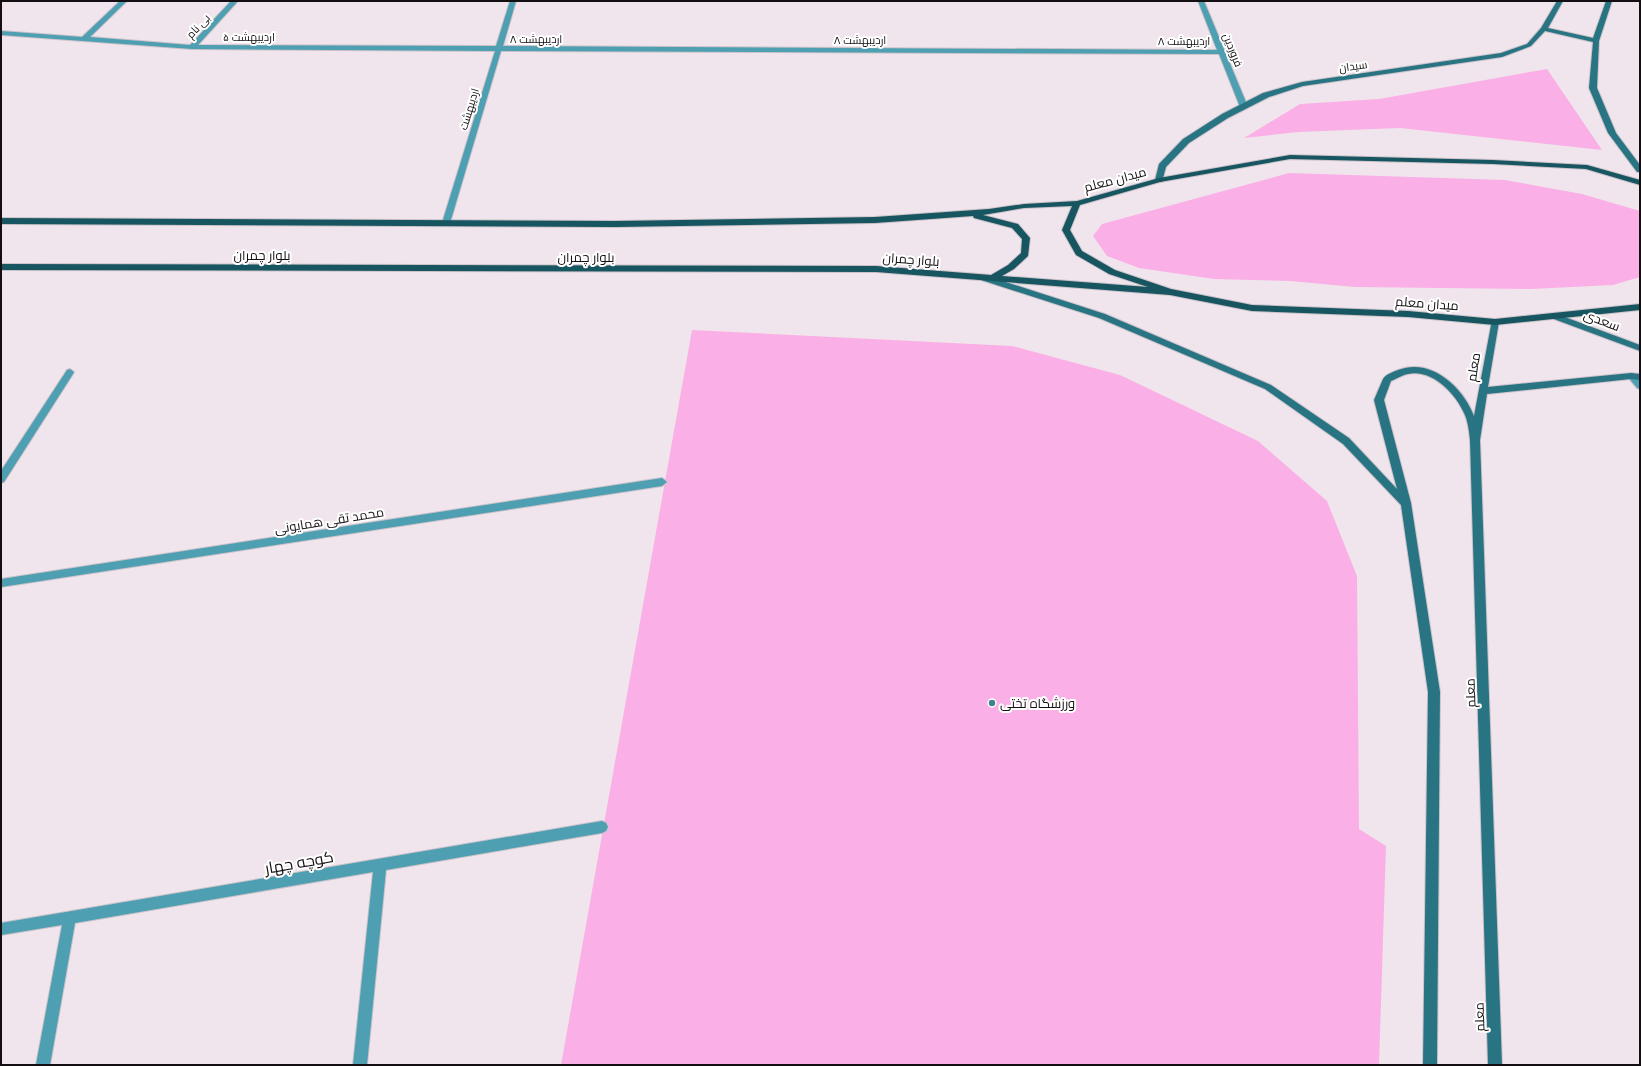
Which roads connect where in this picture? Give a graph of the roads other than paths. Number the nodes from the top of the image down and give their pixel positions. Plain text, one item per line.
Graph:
1 (124, 1) edge
2 (235, 1) edge
3 (512, 1) edge
4 (1201, 1) edge
5 (1560, 1) edge
6 (1609, 1) edge
7 (1544, 29) junction
8 (1, 33) edge
9 (83, 40) junction
10 (1596, 41) junction
11 (192, 47) junction
12 (498, 50) junction
13 (1222, 52) junction
14 (1244, 107) junction
15 (1640, 170) edge
16 (1159, 180) junction
17 (1640, 183) edge
18 (1077, 203) junction
19 (968, 214) junction
20 (1, 221) edge
21 (446, 223) junction
22 (1, 267) edge
23 (982, 277) junction
24 (993, 278) junction
25 (1170, 292) junction
26 (1640, 307) edge
27 (1554, 316) junction
28 (1495, 322) junction
29 (1640, 348) edge
30 (70, 372) dead end
31 (1636, 376) edge
32 (1640, 386) edge
33 (1483, 391) junction
34 (1476, 440) junction
35 (1, 480) edge
36 (662, 482) dead end
37 (1406, 503) junction
38 (1, 583) edge
39 (602, 827) dead end
40 (380, 865) junction
41 (70, 917) junction
42 (1, 929) edge
43 (43, 1065) edge
44 (360, 1065) edge
45 (1430, 1065) edge
46 (1495, 1065) edge

1 - 9 street
2 - 11 street, بی نام
3 - 12 street, اردیبهشت
4 - 13 street, فروردین
5 - 7 main road, سیدان
6 - 10 main road
7 - 10 main road
7 - 14 main road, سیدان
8 - 9 street, اردیبهشت ۵
9 - 11 street, اردیبهشت ۵
10 - 15 main road
11 - 12 street, اردیبهشت ۵
12 - 13 street, اردیبهشت ۸
12 - 21 street, اردیبهشت
13 - 14 street, فروردین
14 - 16 main road, سیدان
16 - 17 main road, میدان معلم
16 - 18 main road, میدان معلم
18 - 19 main road
18 - 25 main road, میدان معلم
19 - 21 main road
19 - 24 main road
20 - 21 main road
22 - 23 main road, بلوار چمران
23 - 24 main road, بلوار چمران
23 - 37 main road
24 - 25 main road, بلوار چمران
25 - 28 main road, میدان معلم
26 - 27 main road, میدان معلم
27 - 28 main road, میدان معلم
27 - 29 main road, سعدی
28 - 33 main road, معلم
30 - 35 street
31 - 32 street
31 - 33 main road
33 - 34 main road, معلم
34 - 37 main road
34 - 46 main road, معلم
36 - 38 street, محمد تقی همایونی
37 - 45 main road
39 - 40 street, کوچه چهار
40 - 41 street, کوچه چهار
40 - 44 street
41 - 42 street, کوچه چهار
41 - 43 street

